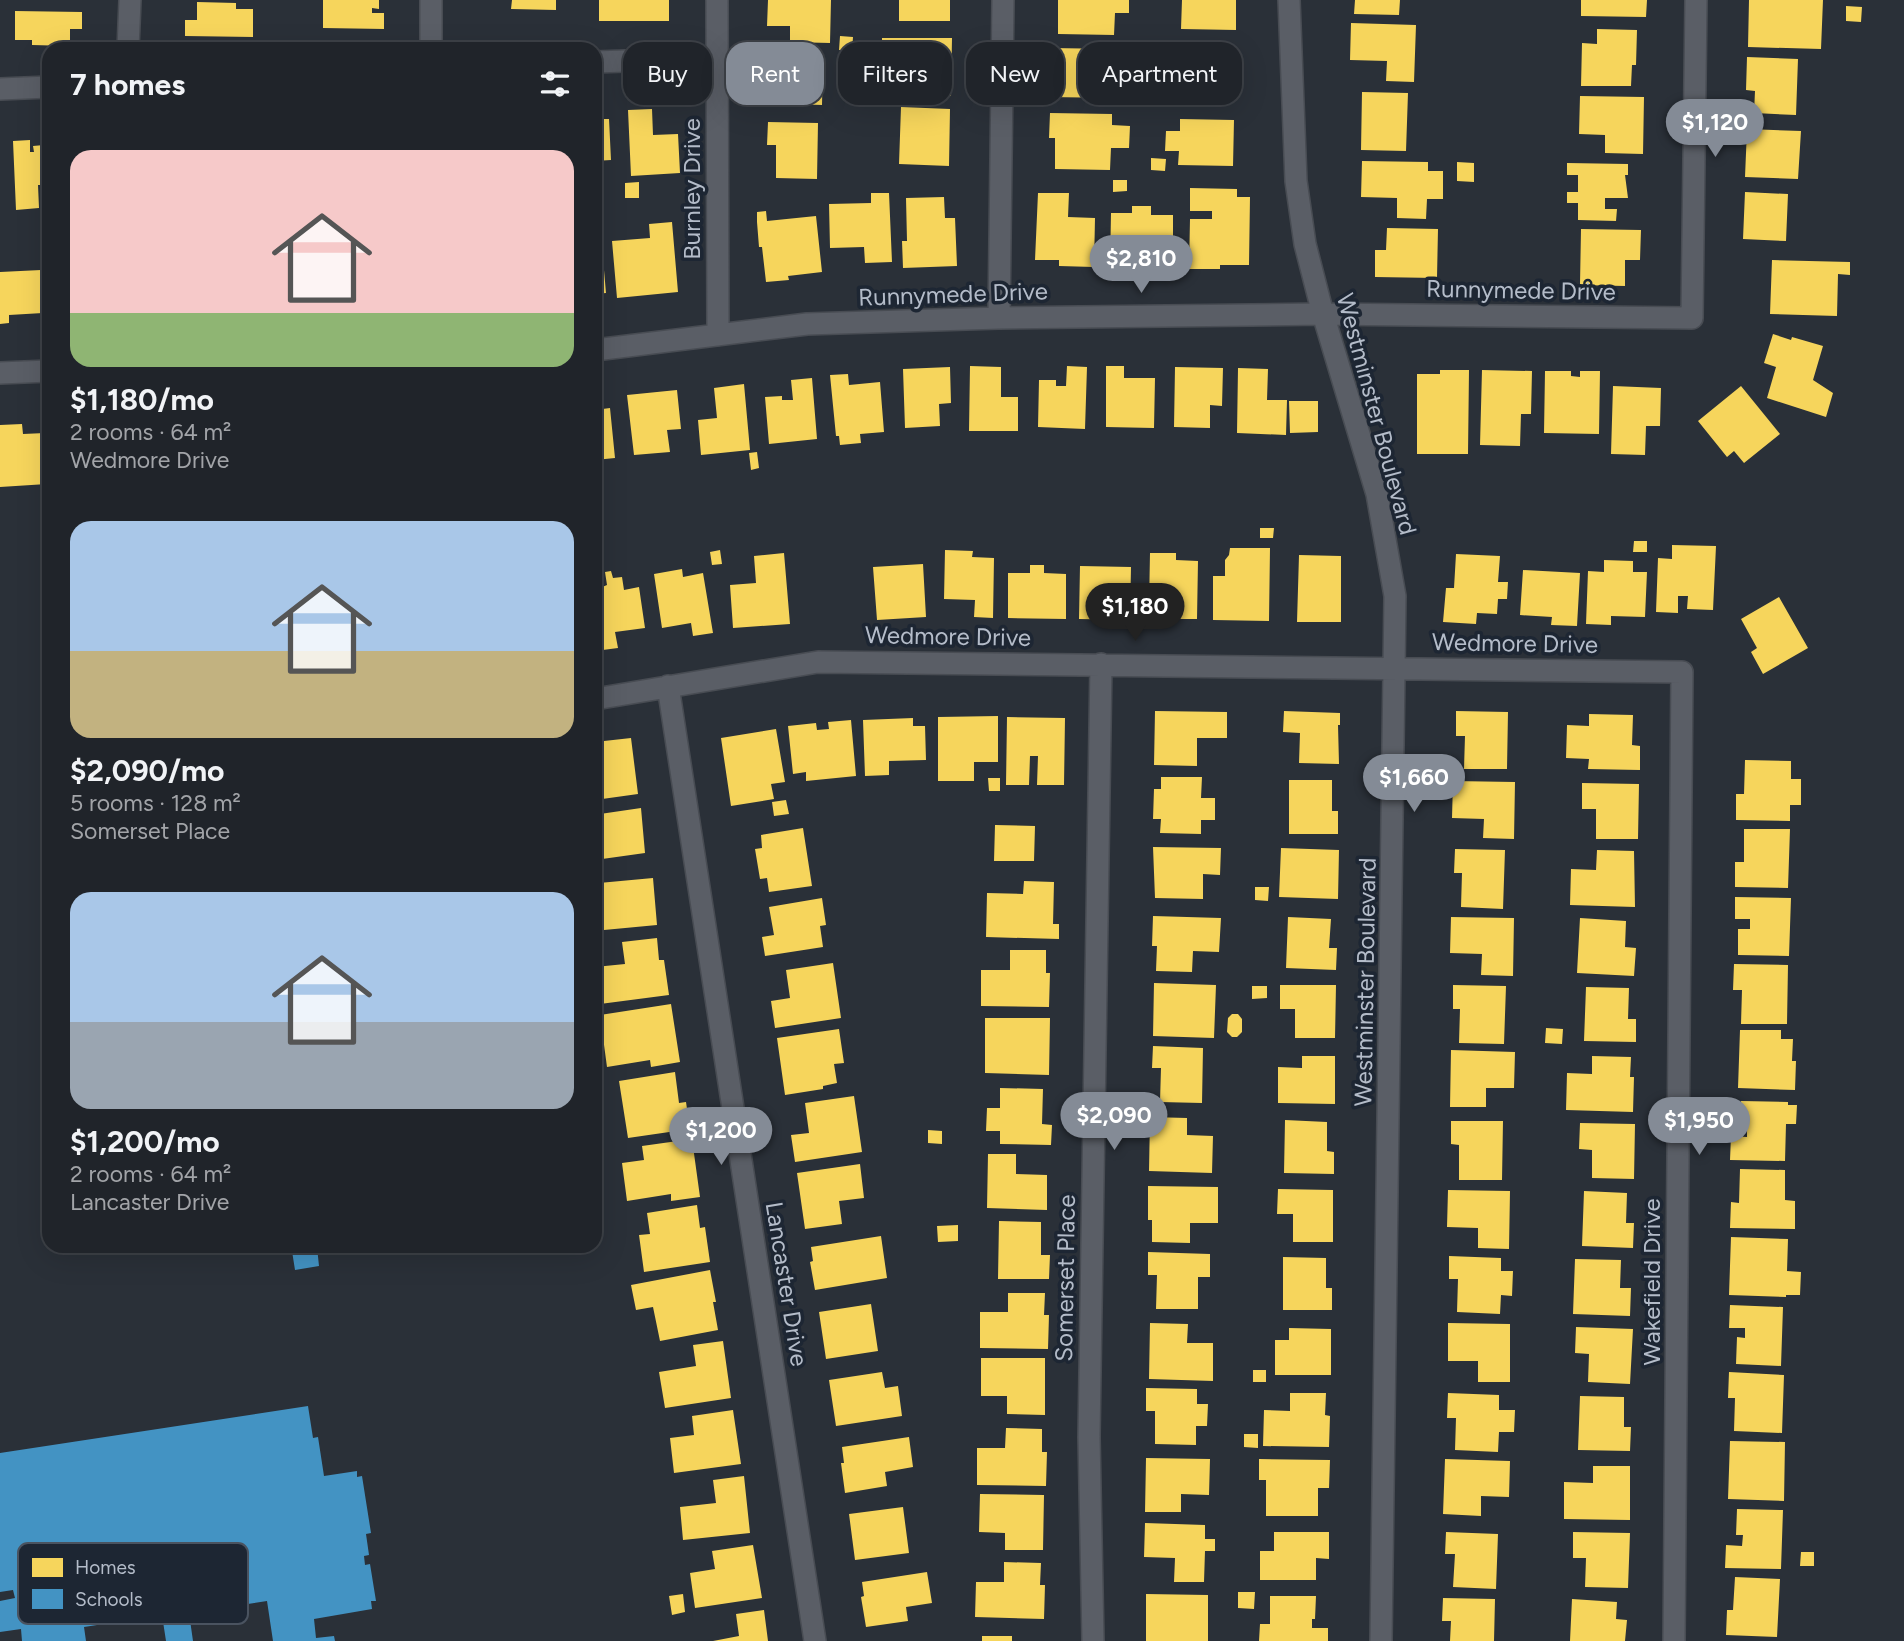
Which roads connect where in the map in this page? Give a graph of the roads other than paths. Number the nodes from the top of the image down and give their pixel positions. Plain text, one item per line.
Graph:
1 (130, 0) edge
2 (431, 0) edge
3 (717, 0) edge
4 (1003, 0) edge
5 (1289, 0) edge
6 (1696, 0) edge
7 (128, 42) edge
8 (431, 42) edge
9 (716, 58) junction
10 (602, 62) edge
11 (42, 87) edge
12 (0, 89) edge
13 (1323, 314) junction
14 (999, 318) junction
15 (718, 335) junction
16 (602, 350) edge
17 (42, 371) edge
18 (0, 373) edge
19 (1101, 664) junction
20 (1395, 668) junction
21 (1682, 672) joint
22 (668, 687) junction
23 (602, 698) edge
24 (816, 1641) edge
25 (1093, 1641) edge
26 (1381, 1641) edge
27 (1674, 1641) edge

1 - 7 street
2 - 8 street
3 - 9 street, Burnley Drive
4 - 14 street
5 - 13 street, Westminster Boulevard
6 - 13 street, Runnymede Drive
9 - 10 street
9 - 15 street, Burnley Drive
11 - 12 street
13 - 14 street, Runnymede Drive
13 - 20 street, Westminster Boulevard
14 - 15 street, Runnymede Drive
15 - 16 street, Runnymede Drive
17 - 18 street
19 - 20 street, Wedmore Drive
19 - 22 street, Wedmore Drive
19 - 25 street, Somerset Place
20 - 21 street, Wedmore Drive
20 - 26 street, Westminster Boulevard
21 - 27 street, Wakefield Drive
22 - 23 street, Wedmore Drive
22 - 24 street, Lancaster Drive

